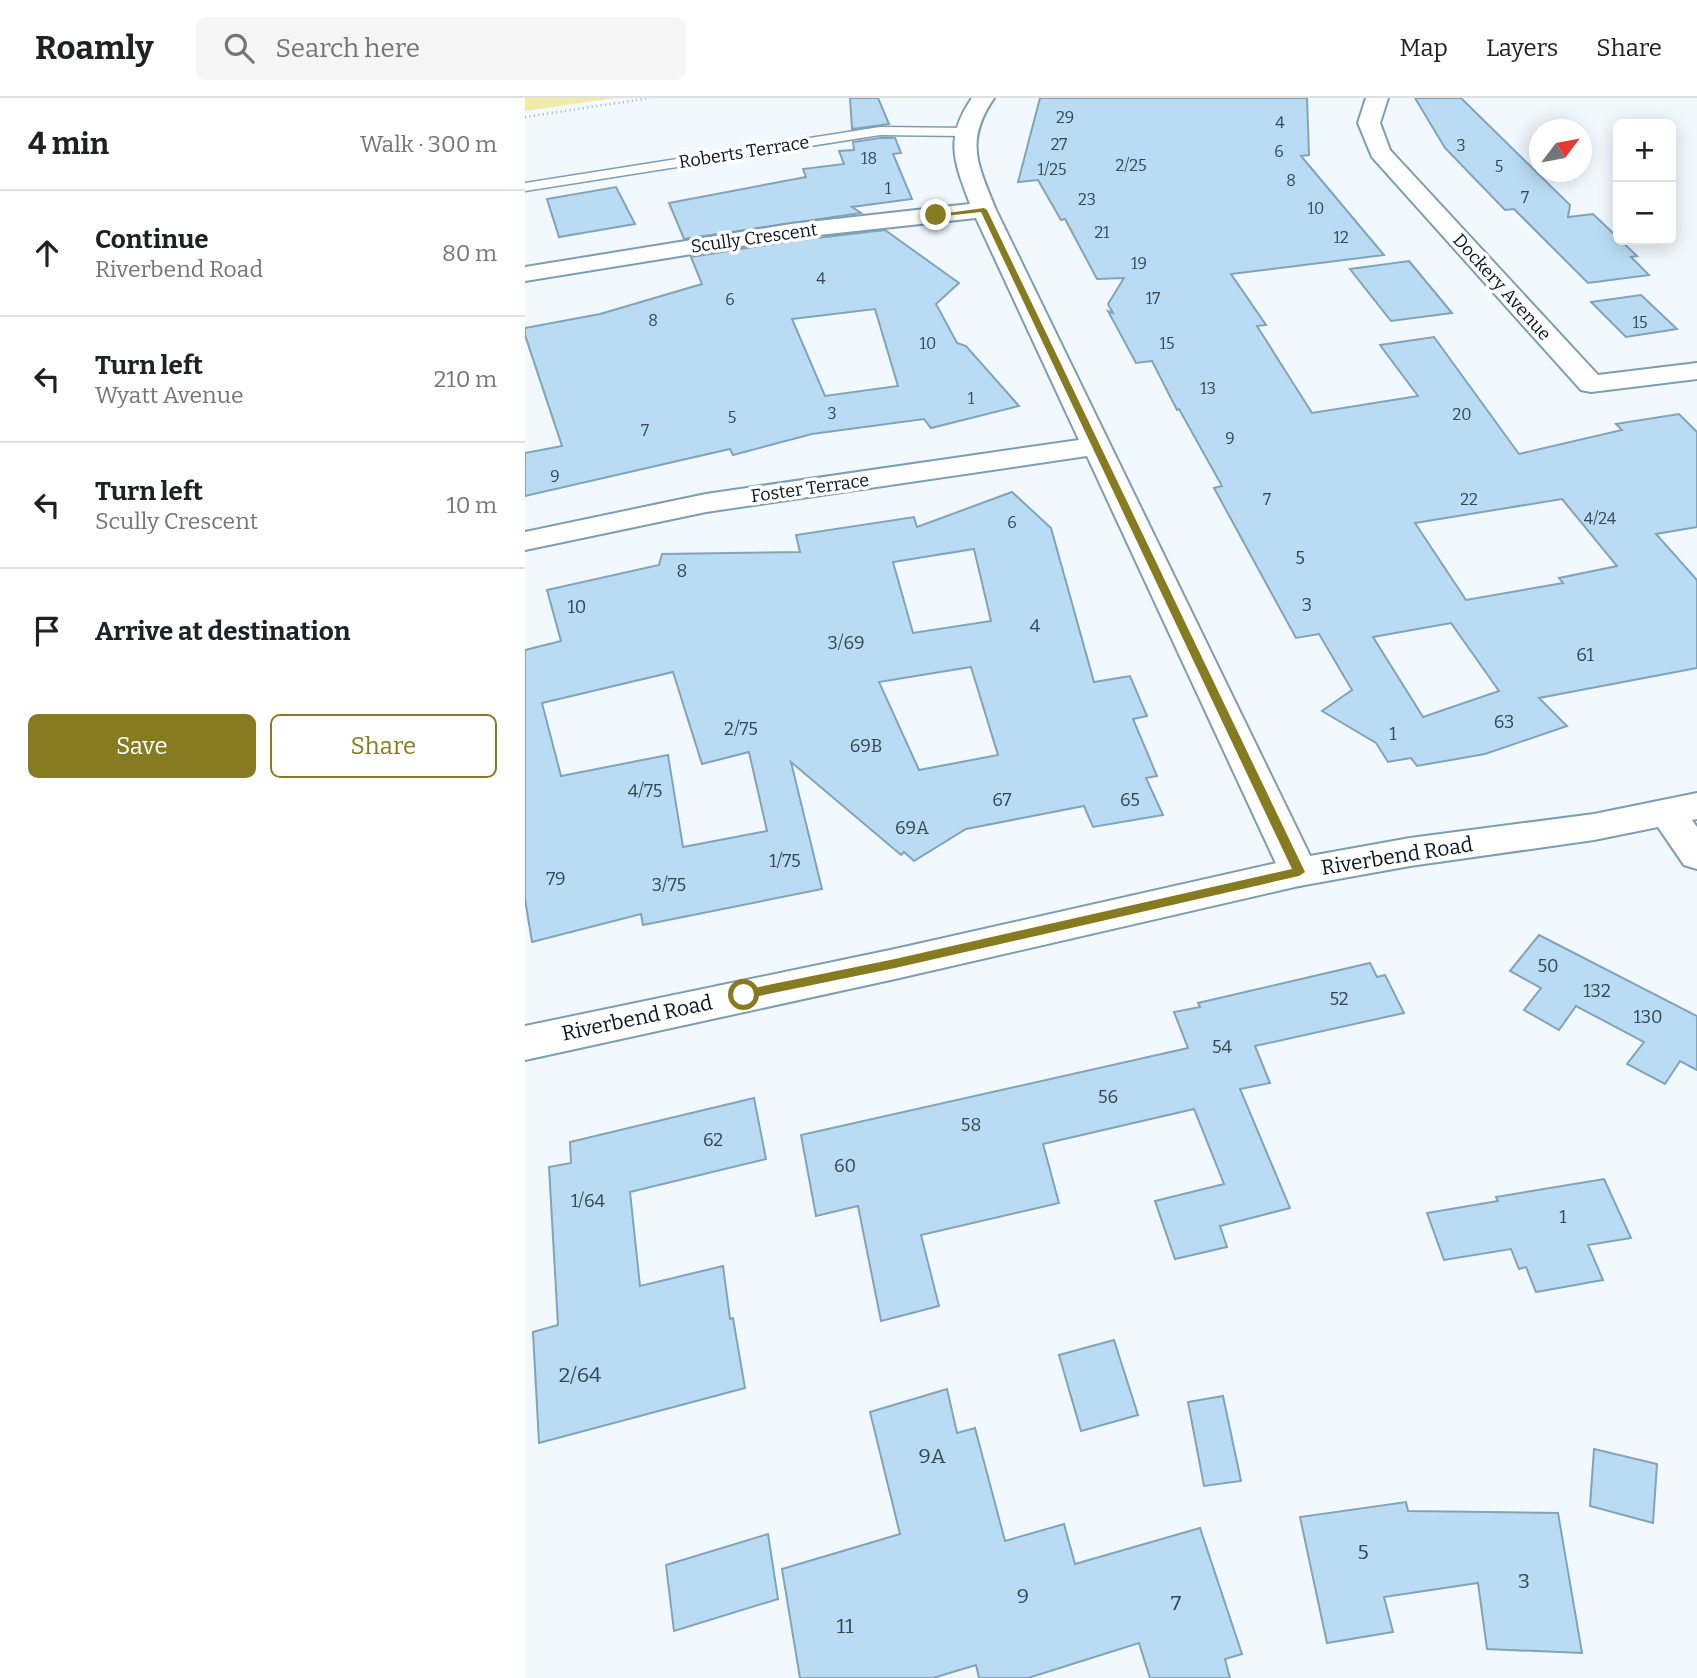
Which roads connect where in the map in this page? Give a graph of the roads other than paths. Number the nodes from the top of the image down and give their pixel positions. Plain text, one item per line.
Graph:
1 (983, 98) edge
2 (1377, 98) edge
3 (965, 132) junction
4 (525, 187) edge
5 (984, 210) junction
6 (525, 274) edge
7 (1697, 371) edge
8 (1098, 446) junction
9 (525, 541) edge
10 (1682, 809) edge
11 (1697, 855) edge
12 (1299, 872) junction
13 (525, 1042) edge

1 - 3 street
2 - 7 street, Dockery Avenue
3 - 4 lane, Roberts Terrace
3 - 5 street
5 - 6 street, Scully Crescent
5 - 8 street
8 - 9 street, Foster Terrace
8 - 12 street
10 - 11 street
10 - 12 street, Riverbend Road
12 - 13 street, Riverbend Road

